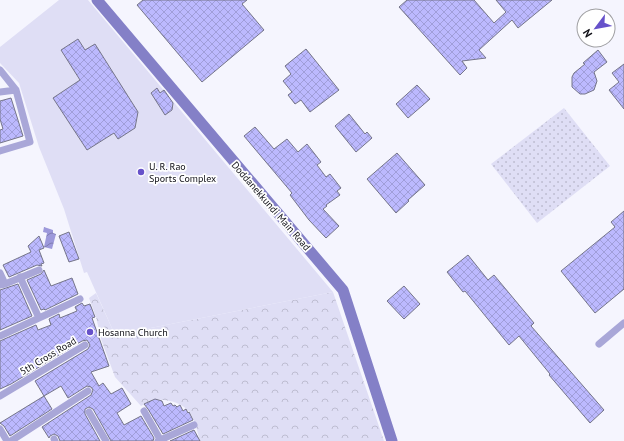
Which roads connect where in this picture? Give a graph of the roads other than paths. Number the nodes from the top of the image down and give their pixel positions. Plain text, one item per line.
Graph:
1 (97, 0) edge
2 (0, 70) edge
3 (16, 90) junction
4 (0, 92) edge
5 (0, 152) edge
6 (39, 270) dead end
7 (0, 273) edge
8 (20, 277) junction
9 (2, 284) edge
10 (80, 299) dead end
11 (39, 318) junction
12 (624, 323) edge
13 (0, 336) edge
14 (599, 344) dead end
15 (85, 345) dead end
16 (88, 391) dead end
17 (0, 396) edge
18 (144, 411) dead end
19 (89, 412) dead end
20 (194, 425) dead end
21 (0, 429) edge
22 (7, 441) edge
23 (11, 441) edge
24 (106, 441) edge
25 (160, 441) edge
26 (392, 441) edge

1 - 26 street, Doddanekkundi Main Road
2 - 3 street
3 - 4 street
3 - 5 street
6 - 8 street
7 - 9 street
8 - 9 street
8 - 11 street
10 - 11 street
11 - 13 street
12 - 14 street
15 - 17 street, 5th Cross Road
16 - 23 street
18 - 25 street
19 - 24 street
20 - 25 street
21 - 22 street

